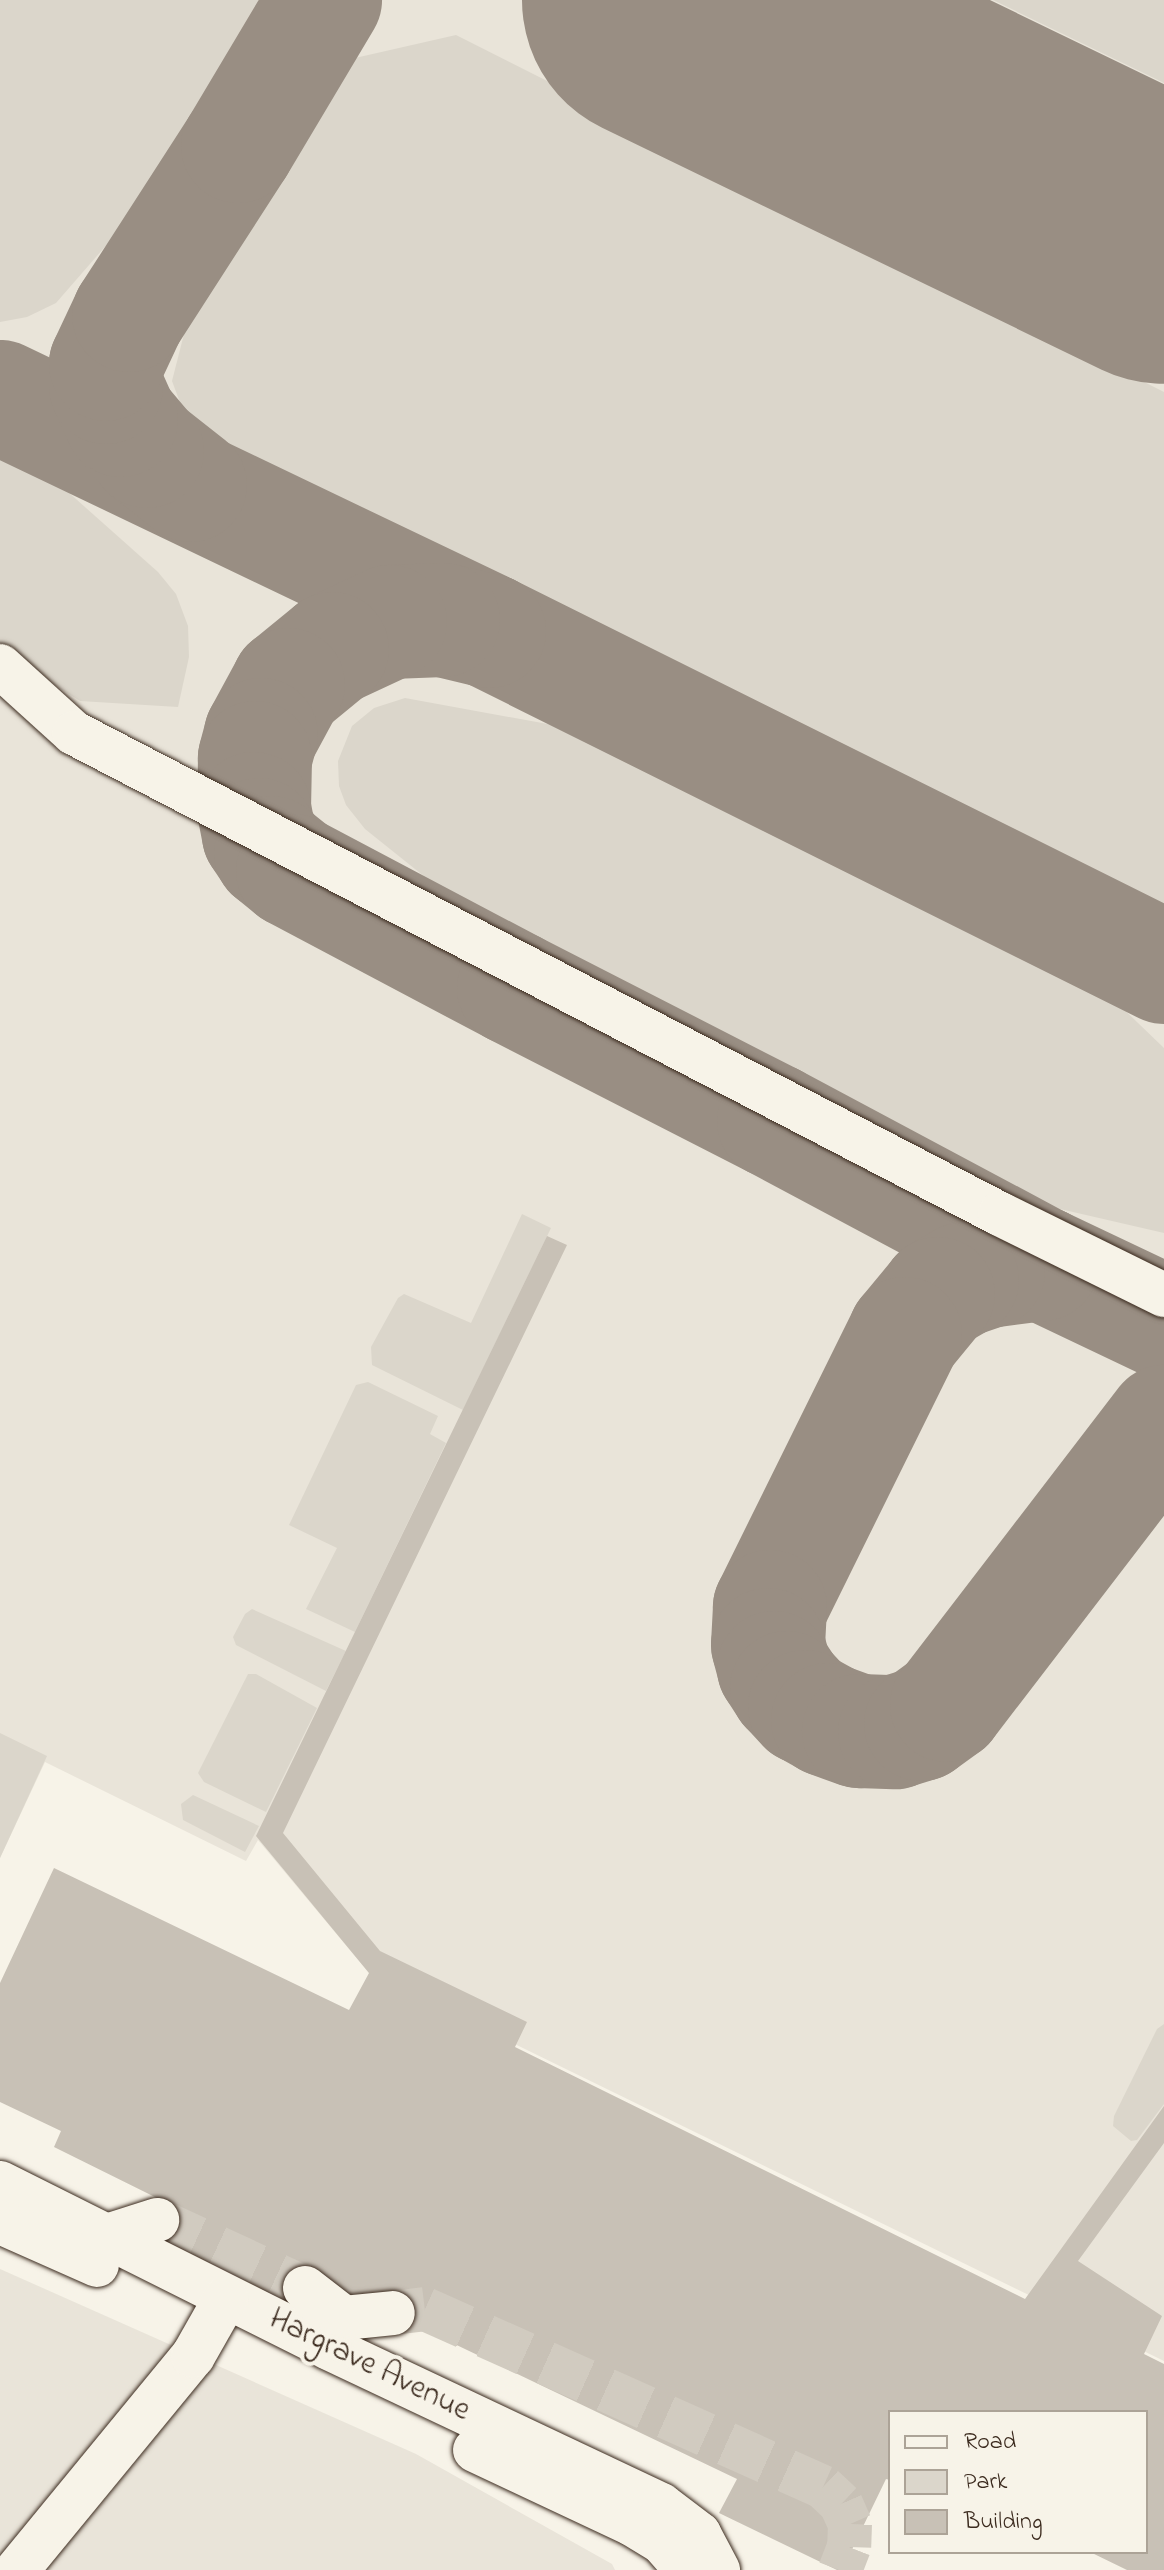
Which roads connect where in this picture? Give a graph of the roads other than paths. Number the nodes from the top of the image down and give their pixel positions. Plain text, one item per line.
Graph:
1 (0, 666) edge
2 (1164, 1295) edge
3 (0, 2183) edge
4 (157, 2220) dead end
5 (0, 2222) edge
6 (102, 2251) junction
7 (305, 2288) tunnel mouth
8 (220, 2310) junction
9 (393, 2313) tunnel mouth
10 (344, 2318) junction
11 (284, 2326) junction
12 (17, 2570) edge
13 (686, 2570) edge
14 (718, 2570) edge

1 - 2 street
3 - 6 street, Hargrave Avenue
4 - 6 street
5 - 6 street
6 - 8 street, Hargrave Avenue
7 - 10 street
8 - 11 street, Hargrave Avenue
8 - 12 street
8 - 13 street, Hargrave Avenue
9 - 10 street
10 - 11 street
11 - 14 street, Hargrave Avenue

